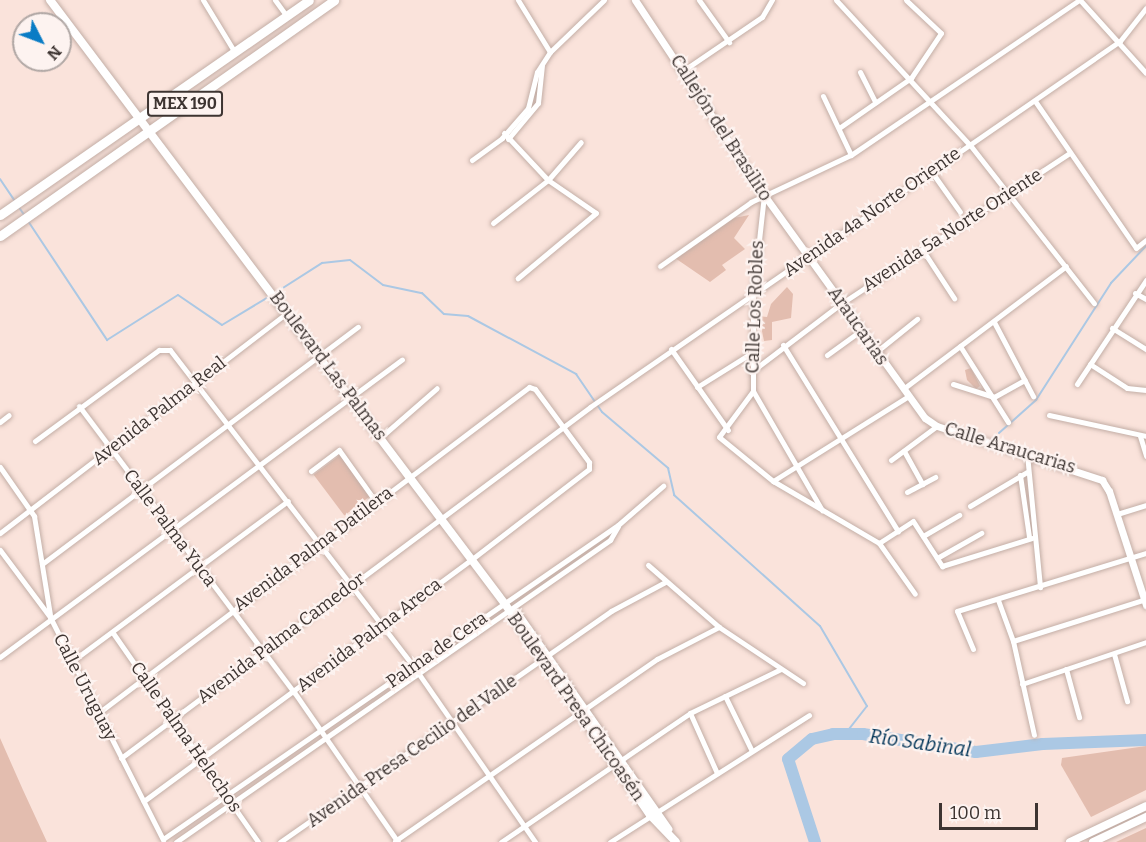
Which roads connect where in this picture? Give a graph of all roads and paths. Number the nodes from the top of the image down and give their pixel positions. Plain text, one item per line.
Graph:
1 (50, 0) edge
2 (203, 0) edge
3 (275, 0) edge
4 (309, 0) edge
5 (334, 0) edge
6 (518, 0) edge
7 (604, 0) edge
8 (635, 0) edge
9 (699, 0) edge
10 (772, 0) edge
11 (836, 0) edge
12 (906, 0) edge
13 (1079, 0) edge
14 (1146, 8) edge
15 (286, 15) junction
16 (1120, 40) junction
17 (729, 42) junction
18 (234, 51) junction
19 (550, 52) junction
20 (542, 65) junction
21 (684, 70) junction
22 (860, 72) dead end
23 (1146, 73) edge
24 (911, 78) junction
25 (823, 96) dead end
26 (932, 101) junction
27 (1035, 101) junction
28 (875, 102) junction
29 (138, 118) junction
30 (839, 128) junction
31 (147, 130) junction
32 (503, 136) junction
33 (509, 139) junction
34 (581, 142) dead end
35 (970, 146) junction
36 (1068, 154) junction
37 (851, 155) junction
38 (472, 160) dead end
39 (931, 171) junction
40 (548, 180) junction
41 (1007, 194) junction
42 (764, 195) junction
43 (960, 212) dead end
44 (3, 213) edge
45 (493, 223) dead end
46 (0, 236) edge
47 (1146, 240) edge
48 (922, 249) junction
49 (807, 256) junction
50 (660, 266) dead end
51 (1066, 266) junction
52 (518, 278) dead end
53 (1146, 280) edge
54 (1135, 293) junction
55 (753, 296) junction
56 (954, 298) dead end
57 (1146, 299) edge
58 (842, 303) junction
59 (1094, 303) dead end
60 (288, 312) junction
61 (916, 319) dead end
62 (994, 322) junction
63 (358, 327) dead end
64 (1112, 328) junction
65 (860, 331) junction
66 (783, 345) junction
67 (960, 346) junction
68 (671, 349) junction
69 (1146, 349) edge
70 (876, 352) junction
71 (750, 354) junction
72 (827, 355) dead end
73 (321, 356) junction
74 (402, 360) dead end
75 (1090, 364) junction
76 (751, 372) junction
77 (197, 380) junction
78 (1025, 380) junction
79 (953, 384) dead end
80 (1077, 384) dead end
81 (697, 387) junction
82 (437, 388) dead end
83 (903, 389) junction
84 (1146, 390) edge
85 (753, 391) junction
86 (350, 395) junction
87 (1033, 396) dead end
88 (907, 397) junction
89 (994, 397) junction
90 (79, 406) junction
91 (9, 415) dead end
92 (1050, 415) dead end
93 (0, 422) edge
94 (1008, 422) dead end
95 (229, 423) junction
96 (937, 426) junction
97 (562, 427) junction
98 (728, 430) junction
99 (1143, 436) edge
100 (381, 437) junction
101 (840, 440) junction
102 (35, 441) dead end
103 (111, 449) junction
104 (904, 451) junction
105 (1027, 453) junction
106 (1146, 456) edge
107 (891, 460) dead end
108 (259, 464) junction
109 (797, 466) junction
110 (0, 467) edge
111 (311, 471) dead end
112 (1027, 472) junction
113 (1020, 475) junction
114 (410, 476) junction
115 (935, 477) dead end
116 (773, 481) junction
117 (922, 484) junction
118 (663, 486) dead end
119 (140, 490) junction
120 (907, 492) dead end
121 (288, 501) junction
122 (376, 502) junction
123 (1146, 505) edge
124 (970, 506) dead end
125 (31, 509) junction
126 (822, 510) junction
127 (1117, 514) junction
128 (959, 515) dead end
129 (441, 517) junction
130 (170, 530) junction
131 (898, 531) junction
132 (0, 533) edge
133 (981, 533) dead end
134 (923, 537) junction
135 (1031, 538) junction
136 (879, 543) junction
137 (321, 545) junction
138 (0, 550) edge
139 (1146, 553) edge
140 (1131, 557) junction
141 (937, 558) junction
142 (472, 559) junction
143 (42, 564) junction
144 (648, 565) dead end
145 (198, 568) junction
146 (665, 582) junction
147 (350, 585) junction
148 (1040, 587) junction
149 (915, 594) dead end
150 (998, 600) junction
151 (1146, 601) edge
152 (509, 607) junction
153 (231, 610) junction
154 (50, 617) junction
155 (381, 625) junction
156 (719, 627) junction
157 (112, 633) junction
158 (1013, 641) junction
159 (1146, 642) edge
160 (973, 650) dead end
161 (262, 652) junction
162 (1114, 654) junction
163 (0, 657) edge
164 (545, 658) junction
165 (70, 662) junction
166 (781, 669) junction
167 (1066, 669) junction
168 (415, 670) junction
169 (143, 679) junction
170 (803, 683) dead end
171 (1022, 684) junction
172 (294, 692) junction
173 (725, 696) junction
174 (1127, 701) dead end
175 (581, 710) junction
176 (690, 713) junction
177 (97, 714) junction
178 (809, 715) dead end
179 (1079, 717) dead end
180 (174, 719) junction
181 (451, 725) junction
182 (321, 731) junction
183 (1034, 735) dead end
184 (325, 737) junction
185 (752, 751) junction
186 (121, 758) junction
187 (203, 760) junction
188 (618, 763) junction
189 (717, 772) junction
190 (489, 777) junction
191 (360, 787) junction
192 (228, 795) junction
193 (144, 801) junction
194 (232, 802) junction
195 (1146, 806) edge
196 (654, 813) junction
197 (1146, 817) edge
198 (524, 827) junction
199 (166, 840) edge
200 (396, 841) edge
201 (675, 841) edge
202 (176, 842) edge
203 (258, 842) edge
204 (280, 842) edge
205 (501, 842) edge
206 (535, 842) edge
207 (610, 842) edge
208 (1070, 842) edge
209 (1093, 842) edge

1 - 29 main road, Boulevard Las Palmas
2 - 18 street
3 - 15 street
4 - 15 main road, MEX 190
5 - 31 main road, MEX 190
6 - 19 street
7 - 19 street
8 - 21 street, Callejón del Brasilito
9 - 17 street
10 - 17 street
11 - 24 street
12 - 24 street
13 - 16 street
13 - 26 street
14 - 16 street, Avenida 4a Norte Oriente
15 - 18 main road, MEX 190
16 - 23 street
16 - 27 street, Avenida 4a Norte Oriente
17 - 21 street
18 - 29 main road, MEX 190
19 - 20 street
20 - 32 street
20 - 33 street
21 - 42 street, Callejón del Brasilito
22 - 28 street
24 - 26 street
24 - 28 street
25 - 30 street
26 - 35 street
26 - 37 street
27 - 35 street, Avenida 4a Norte Oriente
27 - 36 street
28 - 30 street
29 - 31 main road, Boulevard Las Palmas
29 - 44 main road, MEX 190
30 - 37 street
31 - 46 main road, MEX 190
31 - 60 main road, Boulevard Las Palmas
32 - 33 street
32 - 38 street
33 - 40 street
34 - 40 street
35 - 39 street, Avenida 4a Norte Oriente
35 - 41 street
36 - 41 street, Avenida 5a Norte Oriente
36 - 47 street
37 - 42 street
39 - 43 street
39 - 49 street, Avenida 4a Norte Oriente
40 - 45 street
40 - 52 street
41 - 48 street, Avenida 5a Norte Oriente
41 - 51 street
42 - 49 street, Callejón del Brasilito
42 - 50 street
42 - 55 street, Calle Los Robles
48 - 56 street
48 - 58 street, Avenida 5a Norte Oriente
49 - 55 street, Avenida 4a Norte Oriente
49 - 58 street, Araucarias
51 - 59 street
51 - 62 street
53 - 54 street
54 - 57 street
54 - 64 street
55 - 68 street, Avenida 4a Norte Oriente
55 - 71 street, Calle Los Robles
58 - 65 street, Araucarias
58 - 66 street, Avenida 5a Norte Oriente
60 - 73 main road, Boulevard Las Palmas
60 - 77 street, Avenida Palma Real
61 - 70 street
62 - 67 street
62 - 78 street
63 - 73 street
64 - 69 street
64 - 75 street
65 - 70 street, Araucarias
65 - 72 street
66 - 76 street, Avenida 5a Norte Oriente
66 - 101 street
67 - 83 street
67 - 89 street
68 - 81 street
68 - 97 street, Avenida 4a Norte Oriente
70 - 83 street, Araucarias
71 - 76 street, Calle Los Robles
71 - 81 street
73 - 86 main road, Boulevard Las Palmas
73 - 95 street
74 - 86 street
75 - 80 street
75 - 84 street
76 - 85 street, Calle Los Robles
77 - 90 street
77 - 95 street
77 - 103 street, Avenida Palma Real
78 - 87 street
78 - 89 street
79 - 89 street
81 - 98 street
82 - 100 street
83 - 88 street, Araucarias
85 - 98 street
85 - 109 street, Calle Los Robles
86 - 100 main road, Boulevard Las Palmas
86 - 108 street
88 - 96 street, Calle Araucarias
88 - 101 street
89 - 94 street
90 - 102 street
90 - 103 street, Calle Palma Yuca
91 - 93 street
92 - 99 street
95 - 108 street
95 - 119 street
96 - 104 street
96 - 105 street, Calle Araucarias
97 - 114 street, Avenida Palma Datilera
97 - 129 street, Avenida Palma Camedor
97 - 142 street, Avenida Palma Areca
98 - 116 street
99 - 106 street
100 - 114 main road, Boulevard Las Palmas
101 - 109 street
101 - 131 street
103 - 119 street, Calle Palma Yuca
103 - 125 street, Avenida Palma Real
104 - 107 street
104 - 117 street
105 - 112 street
105 - 127 street, Calle Araucarias
108 - 121 street
108 - 130 street
109 - 116 street
109 - 126 street, Calle Los Robles
110 - 125 street
111 - 122 street
112 - 113 street
112 - 135 street
113 - 124 street
113 - 135 street
114 - 122 street, Avenida Palma Datilera
114 - 129 main road, Boulevard Las Palmas
115 - 117 street
116 - 126 street
117 - 120 street
118 - 152 street, Palma de Cera
119 - 130 street, Calle Palma Yuca
119 - 143 street
121 - 137 street
121 - 145 street
122 - 137 street, Avenida Palma Datilera
123 - 127 street
125 - 132 street, Avenida Palma Real
125 - 143 street
126 - 136 street
127 - 140 street
128 - 134 street
129 - 142 main road, Boulevard Las Palmas
129 - 147 street, Avenida Palma Camedor
130 - 145 street, Calle Palma Yuca
130 - 154 street
131 - 134 street
131 - 136 street
133 - 141 street
134 - 141 street
135 - 141 street
135 - 148 street
136 - 149 street
137 - 147 street
137 - 153 street, Avenida Palma Datilera
138 - 154 street, Calle Uruguay
139 - 140 street
140 - 148 street
140 - 151 street
142 - 152 main road, Boulevard Las Palmas
142 - 155 street, Avenida Palma Areca
143 - 154 street
144 - 146 street
145 - 153 street, Calle Palma Yuca
145 - 157 street
146 - 156 street
146 - 164 street, Avenida Presa Cecilio del Valle
147 - 155 street
147 - 161 street, Avenida Palma Camedor
148 - 150 street
150 - 158 street
150 - 160 street
151 - 158 street
152 - 164 main road, Boulevard Presa Chicoasén
152 - 168 street, Palma de Cera
153 - 161 street, Calle Palma Yuca
153 - 169 street, Avenida Palma Datilera
154 - 163 street
154 - 165 street, Calle Uruguay
155 - 168 street
155 - 172 street, Avenida Palma Areca
156 - 166 street
156 - 175 street
157 - 165 street
157 - 169 street, Calle Palma Helechos
158 - 171 street
159 - 162 street
161 - 172 street, Calle Palma Yuca
161 - 180 street, Avenida Palma Camedor
162 - 167 street
162 - 174 street
164 - 175 main road, Boulevard Presa Chicoasén
164 - 181 street, Avenida Presa Cecilio del Valle
165 - 177 street, Calle Uruguay
166 - 170 street
166 - 173 street
167 - 171 street
167 - 179 street
168 - 181 street
168 - 182 street, Palma de Cera
168 - 184 street, Palma de Cera
169 - 177 street, Avenida Palma Datilera
169 - 180 street, Calle Palma Helechos
171 - 183 street
172 - 182 street, Calle Palma Yuca
172 - 187 street, Avenida Palma Areca
173 - 176 street
173 - 185 street
175 - 188 main road, Boulevard Presa Chicoasén
175 - 190 street
176 - 188 street
176 - 189 street
177 - 186 street, Calle Uruguay
178 - 185 street
180 - 186 street, Avenida Palma Camedor
180 - 187 street, Calle Palma Helechos
181 - 190 street
181 - 191 street, Avenida Presa Cecilio del Valle
182 - 184 street, Calle Palma Yuca
182 - 192 street, Palma de Cera
184 - 191 street, Calle Palma Yuca
184 - 194 street, Palma de Cera
185 - 189 street
186 - 193 street, Calle Uruguay
187 - 192 street, Calle Palma Helechos
187 - 193 street, Avenida Palma Areca
188 - 196 main road, Boulevard Presa Chicoasén
188 - 198 street
189 - 196 street
190 - 198 street
190 - 200 street
191 - 200 street, Calle Palma Yuca
191 - 204 street, Avenida Presa Cecilio del Valle
192 - 194 street, Calle Palma Helechos
192 - 199 street, Palma de Cera
193 - 199 street, Calle Uruguay
194 - 202 street, Palma de Cera
194 - 203 street, Calle Palma Helechos
195 - 208 main road
196 - 201 main road, Boulevard Presa Chicoasén
196 - 207 street
197 - 209 main road
198 - 205 street
198 - 206 street

